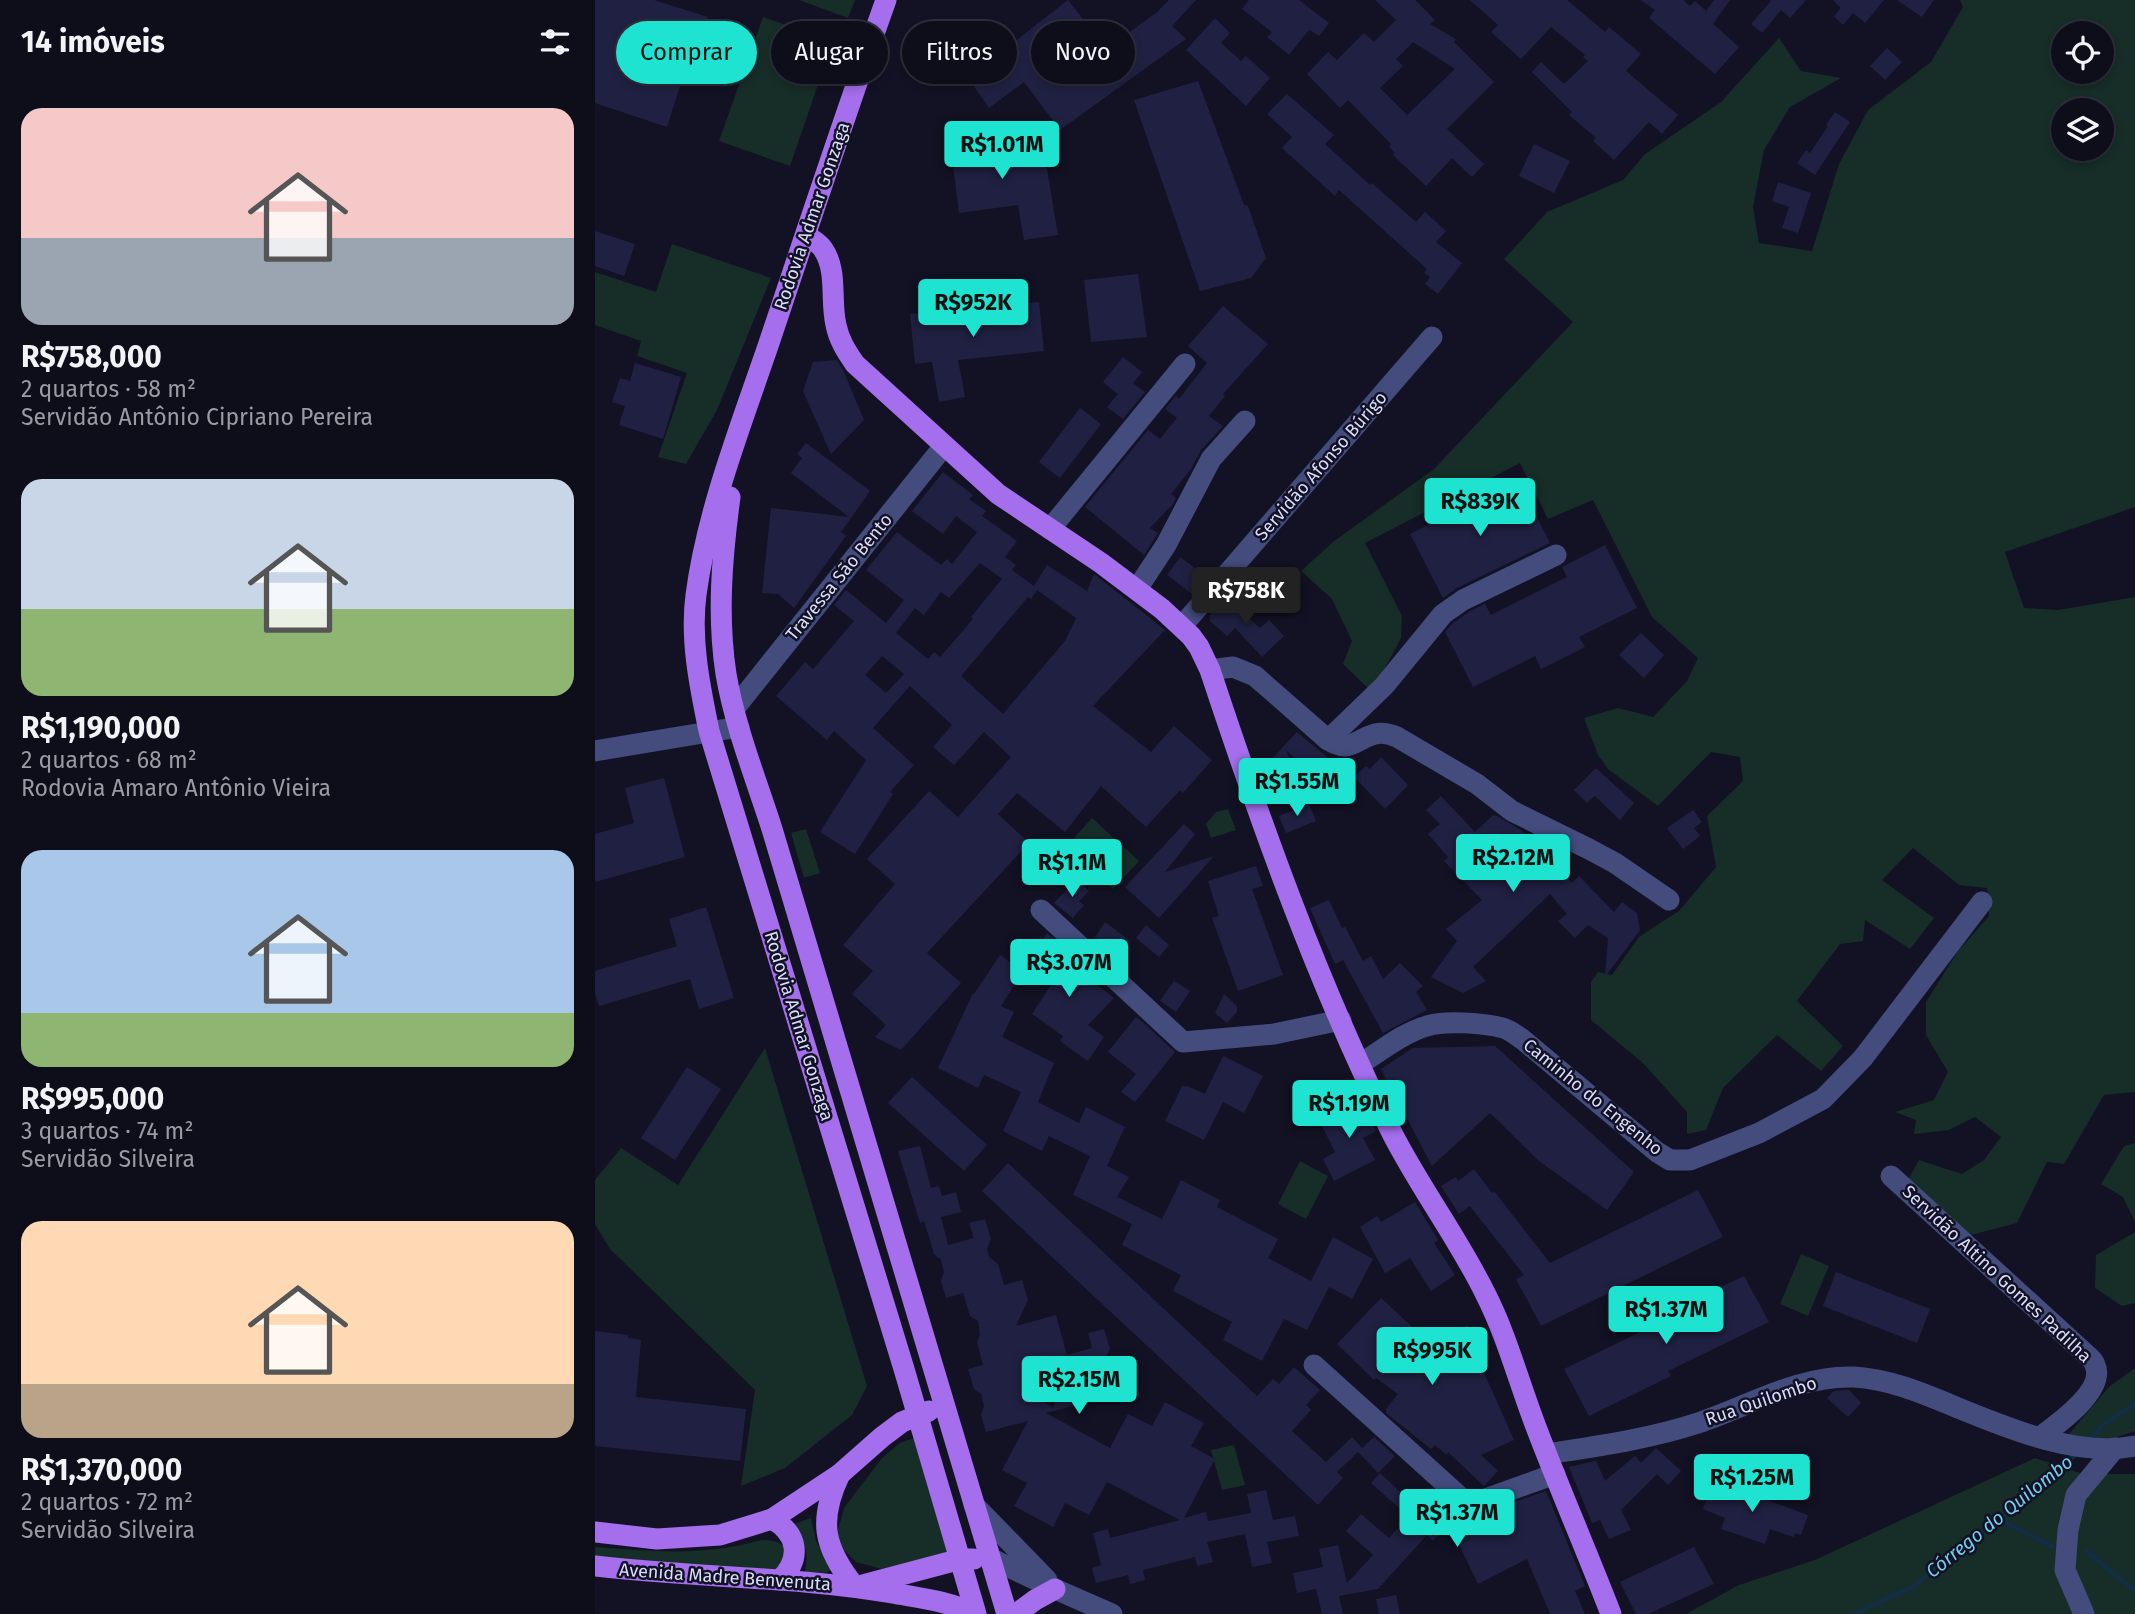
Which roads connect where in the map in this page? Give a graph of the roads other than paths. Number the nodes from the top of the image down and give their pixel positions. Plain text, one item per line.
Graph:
1 (886, 0) edge
2 (806, 235) junction
3 (1432, 337) dead end
4 (1185, 364) dead end
5 (1245, 421) dead end
6 (738, 432) junction
7 (944, 446) junction
8 (1050, 529) junction
9 (1556, 555) dead end
10 (1137, 589) junction
11 (1182, 626) junction
12 (1210, 670) junction
13 (736, 718) junction
14 (709, 731) junction
15 (1328, 740) junction
16 (595, 751) edge
17 (1669, 900) dead end
18 (1982, 902) dead end
19 (1041, 910) dead end
20 (1341, 1020) junction
21 (1360, 1064) junction
22 (1891, 1176) dead end
23 (1314, 1365) dead end
24 (944, 1406) junction
25 (918, 1415) junction
26 (2040, 1437) junction
27 (2119, 1448) edge
28 (1547, 1454) junction
29 (840, 1474) junction
30 (1555, 1474) junction
31 (974, 1505) junction
32 (772, 1519) junction
33 (595, 1532) edge
34 (990, 1558) junction
35 (961, 1559) junction
36 (595, 1566) edge
37 (780, 1580) junction
38 (855, 1587) junction
39 (1055, 1590) junction
40 (975, 1614) edge
41 (1007, 1614) edge
42 (1016, 1614) edge
43 (1112, 1614) edge
44 (1611, 1614) edge
45 (2084, 1614) edge

1 - 2 main road, Rodovia Admar Gonzaga
2 - 6 main road, Rodovia Admar Gonzaga
2 - 7 main road
3 - 11 street, Servidão Afonso Búrigo
4 - 8 street
5 - 10 street
6 - 13 main road, Rodovia Admar Gonzaga
6 - 14 main road, Rodovia Admar Gonzaga
7 - 8 main road
7 - 13 street, Travessa São Bento
8 - 10 main road
9 - 15 street
10 - 11 main road
11 - 12 main road
12 - 15 street
12 - 20 main road
13 - 14 street
13 - 24 main road, Rodovia Admar Gonzaga
14 - 16 street
14 - 25 main road, Rodovia Admar Gonzaga
15 - 17 street
18 - 21 street, Caminho do Engenho
19 - 20 street
20 - 21 main road
21 - 28 main road
22 - 26 street, Servidão Altino Gomes Padilha
23 - 30 street
24 - 25 main road, Avenida Madre Benvenuta
24 - 31 main road, Rodovia Admar Gonzaga
25 - 29 main road, Avenida Madre Benvenuta
25 - 35 main road, Rodovia Admar Gonzaga
26 - 27 street, Rua Quilombo
26 - 28 street, Rua Quilombo
27 - 45 street
28 - 30 main road
29 - 32 main road, Avenida Madre Benvenuta
29 - 38 main road
30 - 44 main road
31 - 34 main road, Rodovia Admar Gonzaga
31 - 39 street
32 - 33 main road, Avenida Madre Benvenuta
32 - 37 main road
34 - 35 main road, Avenida Madre Benvenuta
34 - 39 street
34 - 41 main road, Rodovia Admar Gonzaga
35 - 38 main road, Avenida Madre Benvenuta
35 - 40 main road, Rodovia Admar Gonzaga
36 - 37 main road, Avenida Madre Benvenuta
37 - 38 main road, Avenida Madre Benvenuta
38 - 40 main road, Avenida Madre Benvenuta
39 - 42 main road
39 - 43 street

